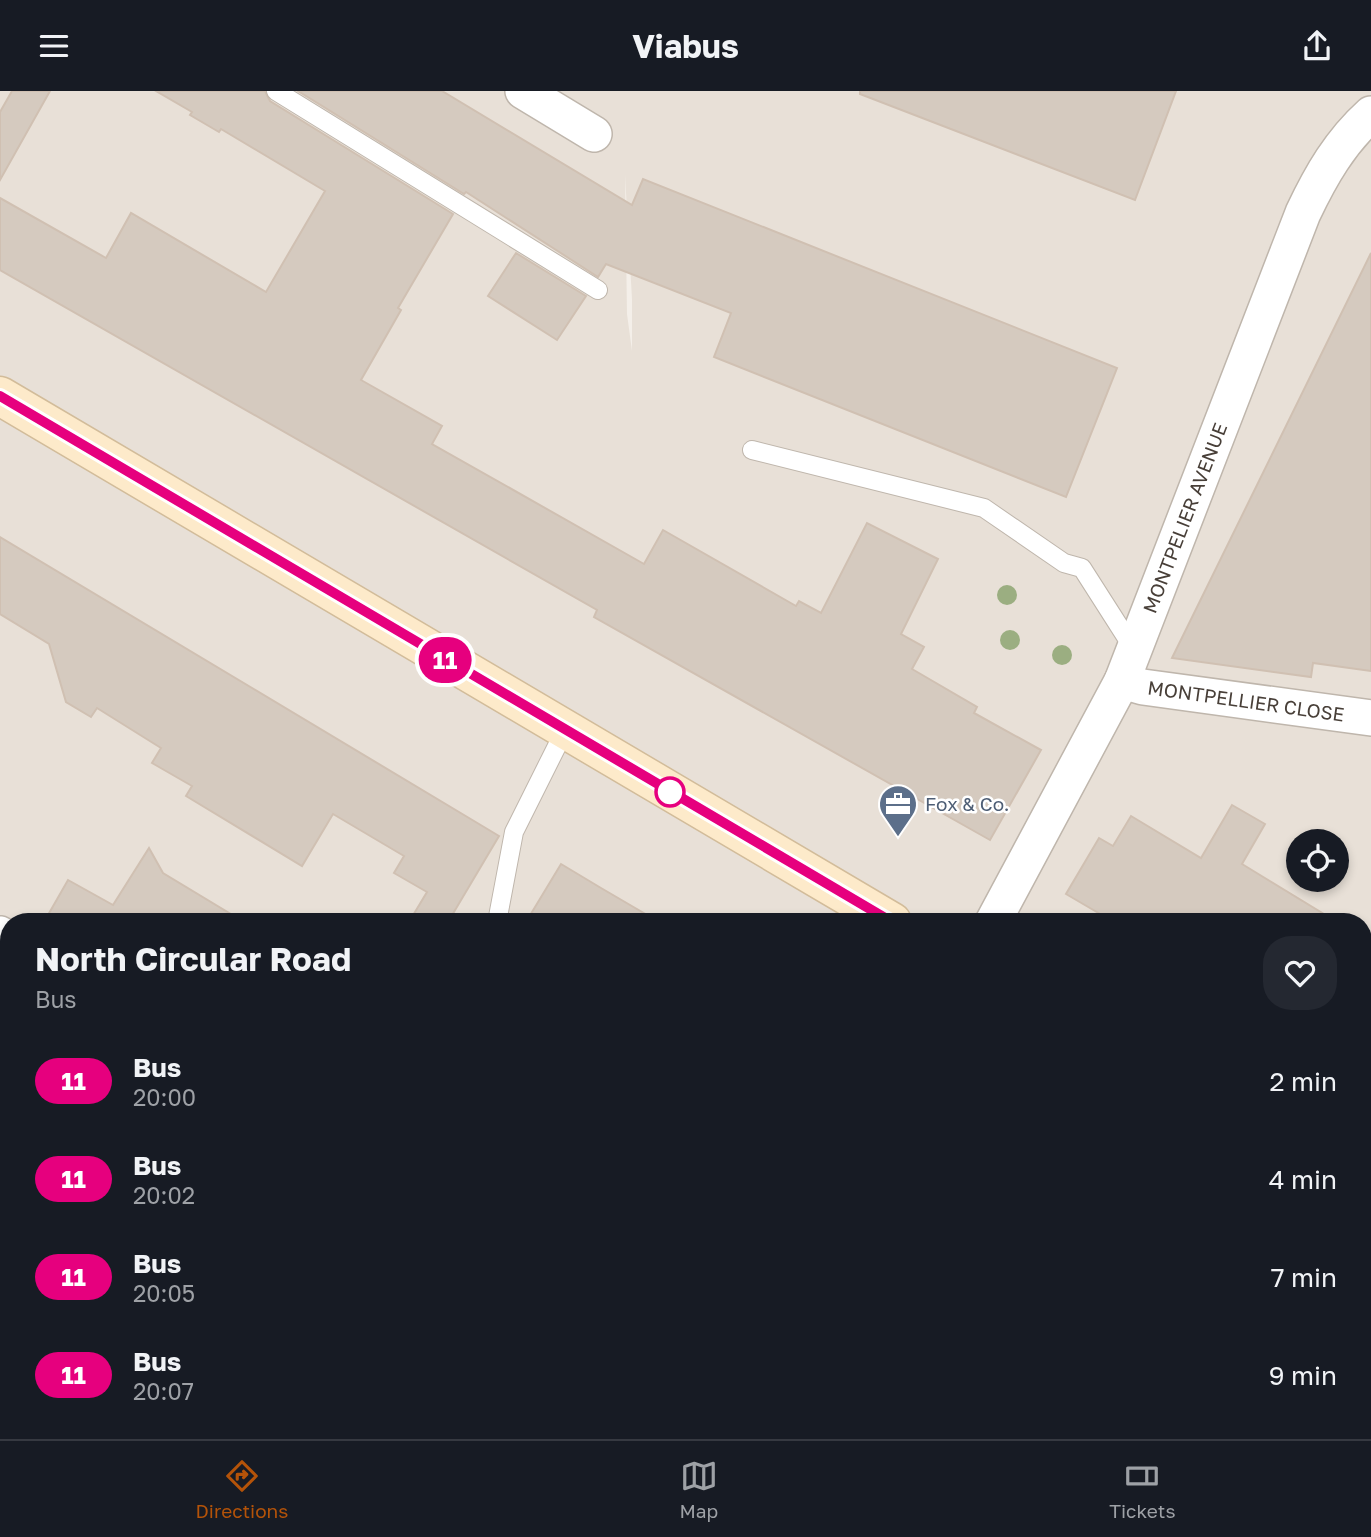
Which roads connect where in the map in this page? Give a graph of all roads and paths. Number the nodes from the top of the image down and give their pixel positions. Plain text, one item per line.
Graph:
1 (276, 91) edge
2 (523, 91) edge
3 (1371, 114) edge
4 (594, 134) dead end
5 (598, 291) dead end
6 (0, 396) edge
7 (752, 450) dead end
8 (1129, 666) junction
9 (1371, 718) edge
10 (565, 730) junction
11 (499, 913) edge
12 (877, 913) edge
13 (998, 913) edge

1 - 5 lane
2 - 4 street
3 - 8 street, MONTPELIER AVENUE
6 - 10 main road
7 - 8 lane
8 - 9 street, MONTPELLIER CLOSE
8 - 13 street, MONTPELIER AVENUE
10 - 11 lane
10 - 12 main road

